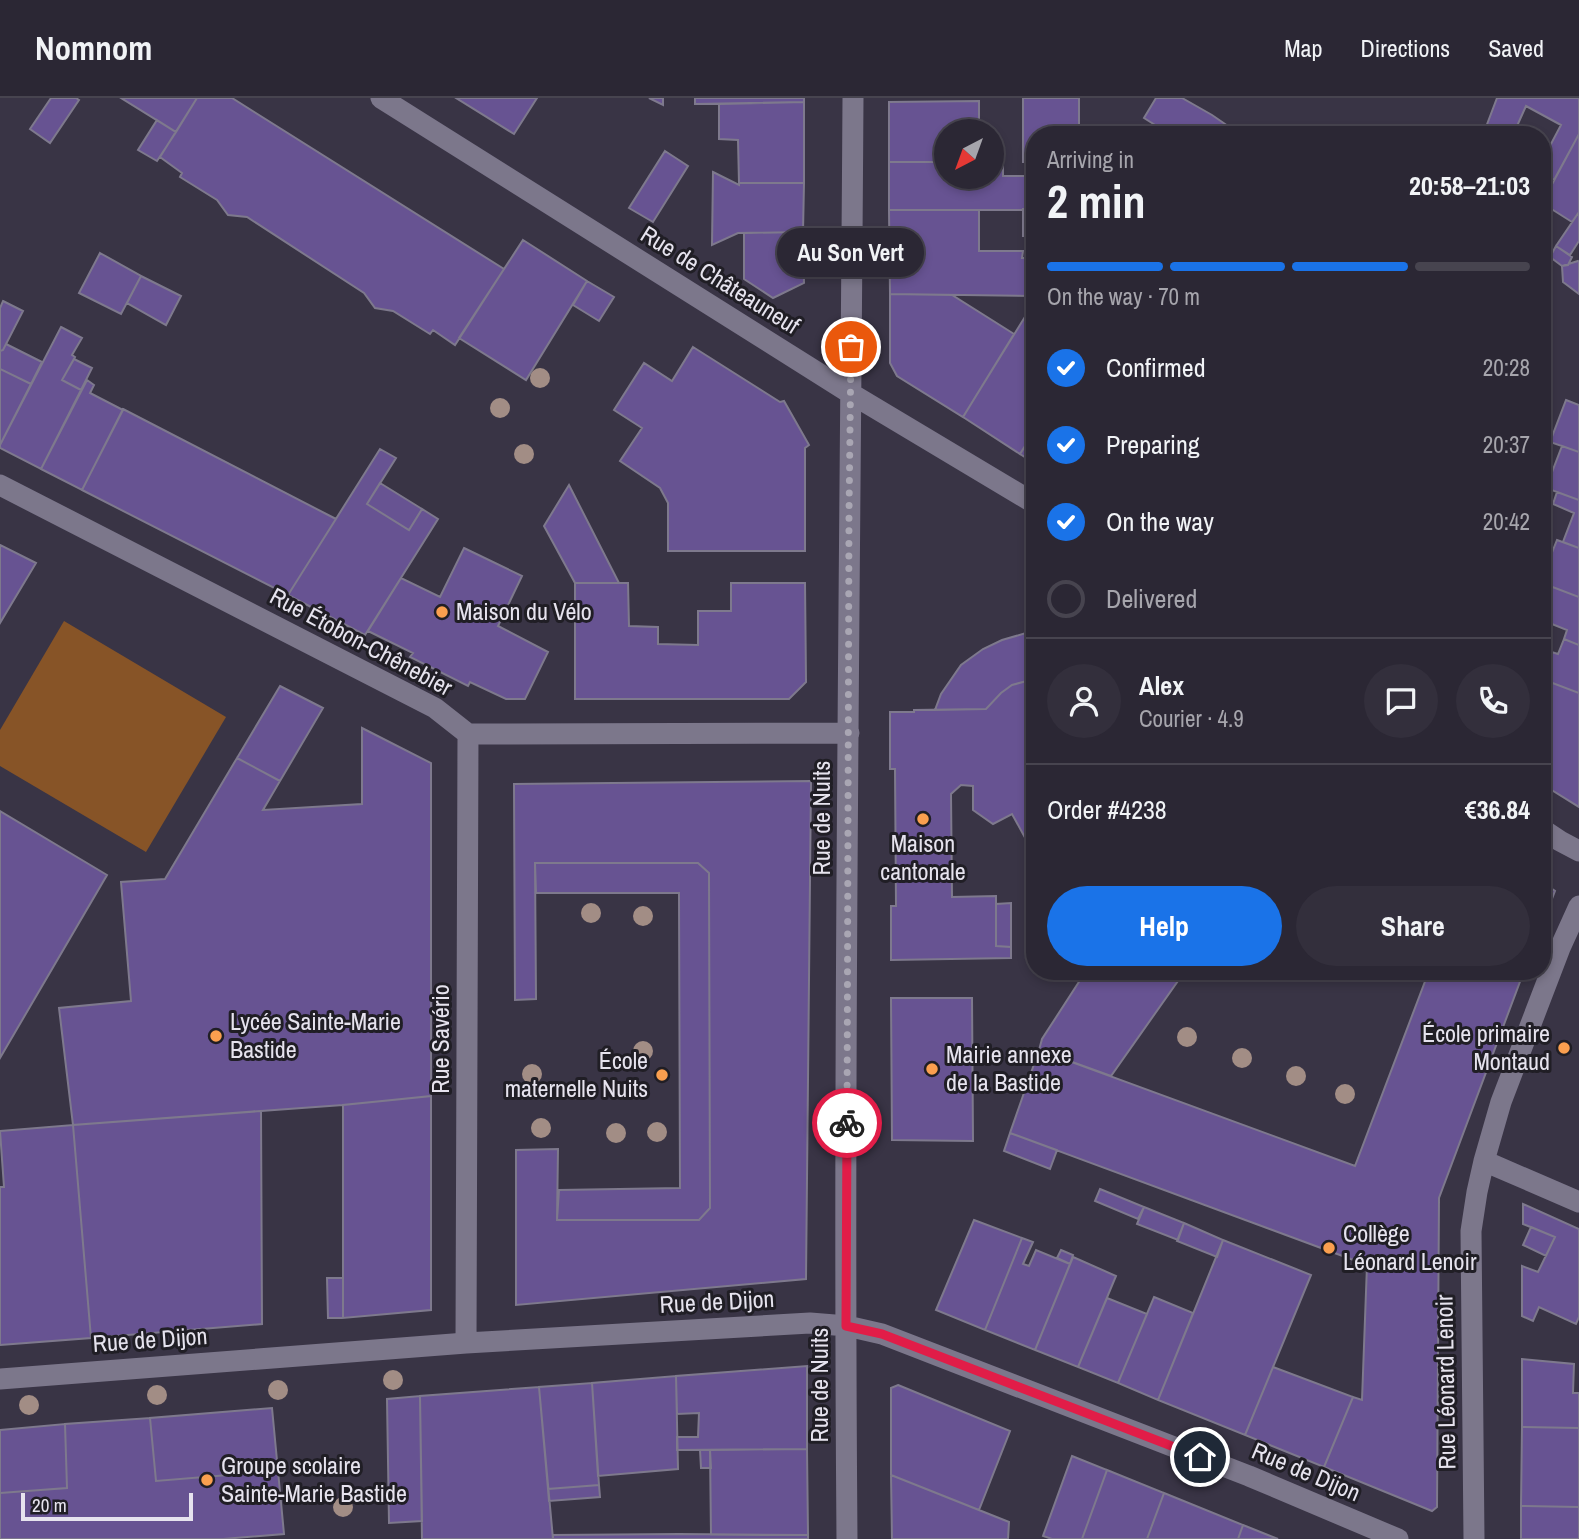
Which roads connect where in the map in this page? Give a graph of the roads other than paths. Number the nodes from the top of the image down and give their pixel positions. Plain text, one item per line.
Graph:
1 (381, 98) edge
2 (853, 98) edge
3 (850, 393) junction
4 (0, 485) edge
5 (1026, 498) edge
6 (849, 733) junction
7 (468, 734) junction
8 (1551, 835) edge
9 (1579, 850) edge
10 (1579, 906) edge
11 (1551, 972) edge
12 (1548, 980) edge
13 (1484, 1161) junction
14 (1579, 1202) edge
15 (846, 1326) junction
16 (466, 1343) junction
17 (0, 1378) edge
18 (847, 1539) edge
19 (1398, 1539) edge
20 (1474, 1539) edge

1 - 3 street, Rue de Châteauneuf
2 - 3 street, Rue de Nuits
3 - 5 street, Rue de Châteauneuf
3 - 6 street, Rue de Nuits
4 - 7 street, Rue Étobon-Chênebier
6 - 7 street
6 - 15 street, Rue de Nuits
7 - 16 street, Rue Savério
8 - 9 street
10 - 11 street, Rue Léonard Lenoir
12 - 13 street, Rue Léonard Lenoir
13 - 14 street
13 - 20 street, Rue Léonard Lenoir
15 - 16 street, Rue de Dijon
15 - 18 street, Rue de Nuits
15 - 19 street, Rue de Dijon
16 - 17 street, Rue de Dijon

